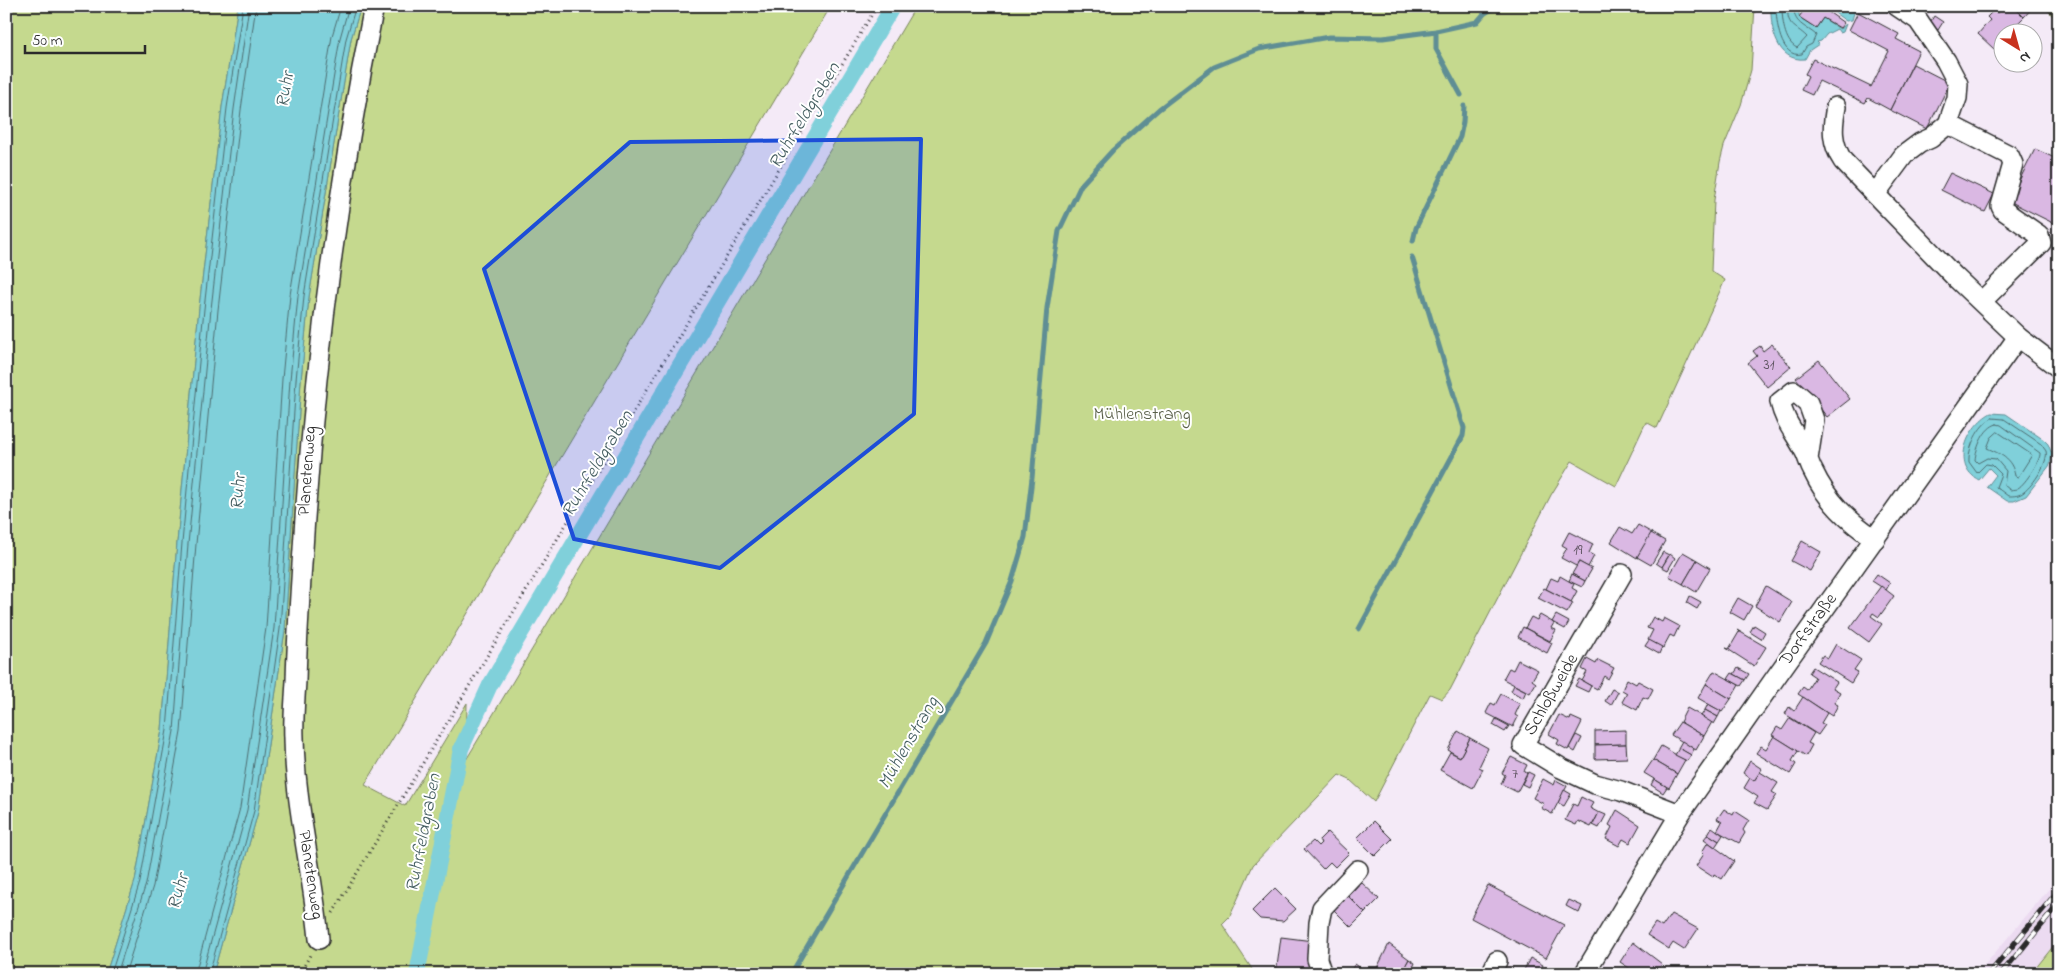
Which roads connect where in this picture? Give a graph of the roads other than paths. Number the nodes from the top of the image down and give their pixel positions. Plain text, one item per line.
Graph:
1 (374, 6) edge
2 (1897, 6) edge
3 (1836, 106) dead end
4 (1948, 124) junction
5 (1876, 194) junction
6 (1982, 301) junction
7 (2018, 337) junction
8 (2059, 368) edge
9 (1808, 459) dead end
10 (1875, 539) junction
11 (1622, 574) dead end
12 (1680, 814) junction
13 (1358, 870) dead end
14 (319, 939) road end
15 (1322, 974) edge
16 (1584, 974) edge

1 - 14 street, Planetenweg
2 - 4 street
3 - 5 street
4 - 5 street
4 - 6 street
5 - 6 street
6 - 7 street
7 - 8 street
7 - 10 street, Dorfstraße
9 - 10 street
10 - 12 street, Dorfstraße
11 - 12 street, Schloßweide
12 - 16 street, Dorfstraße
13 - 15 street

